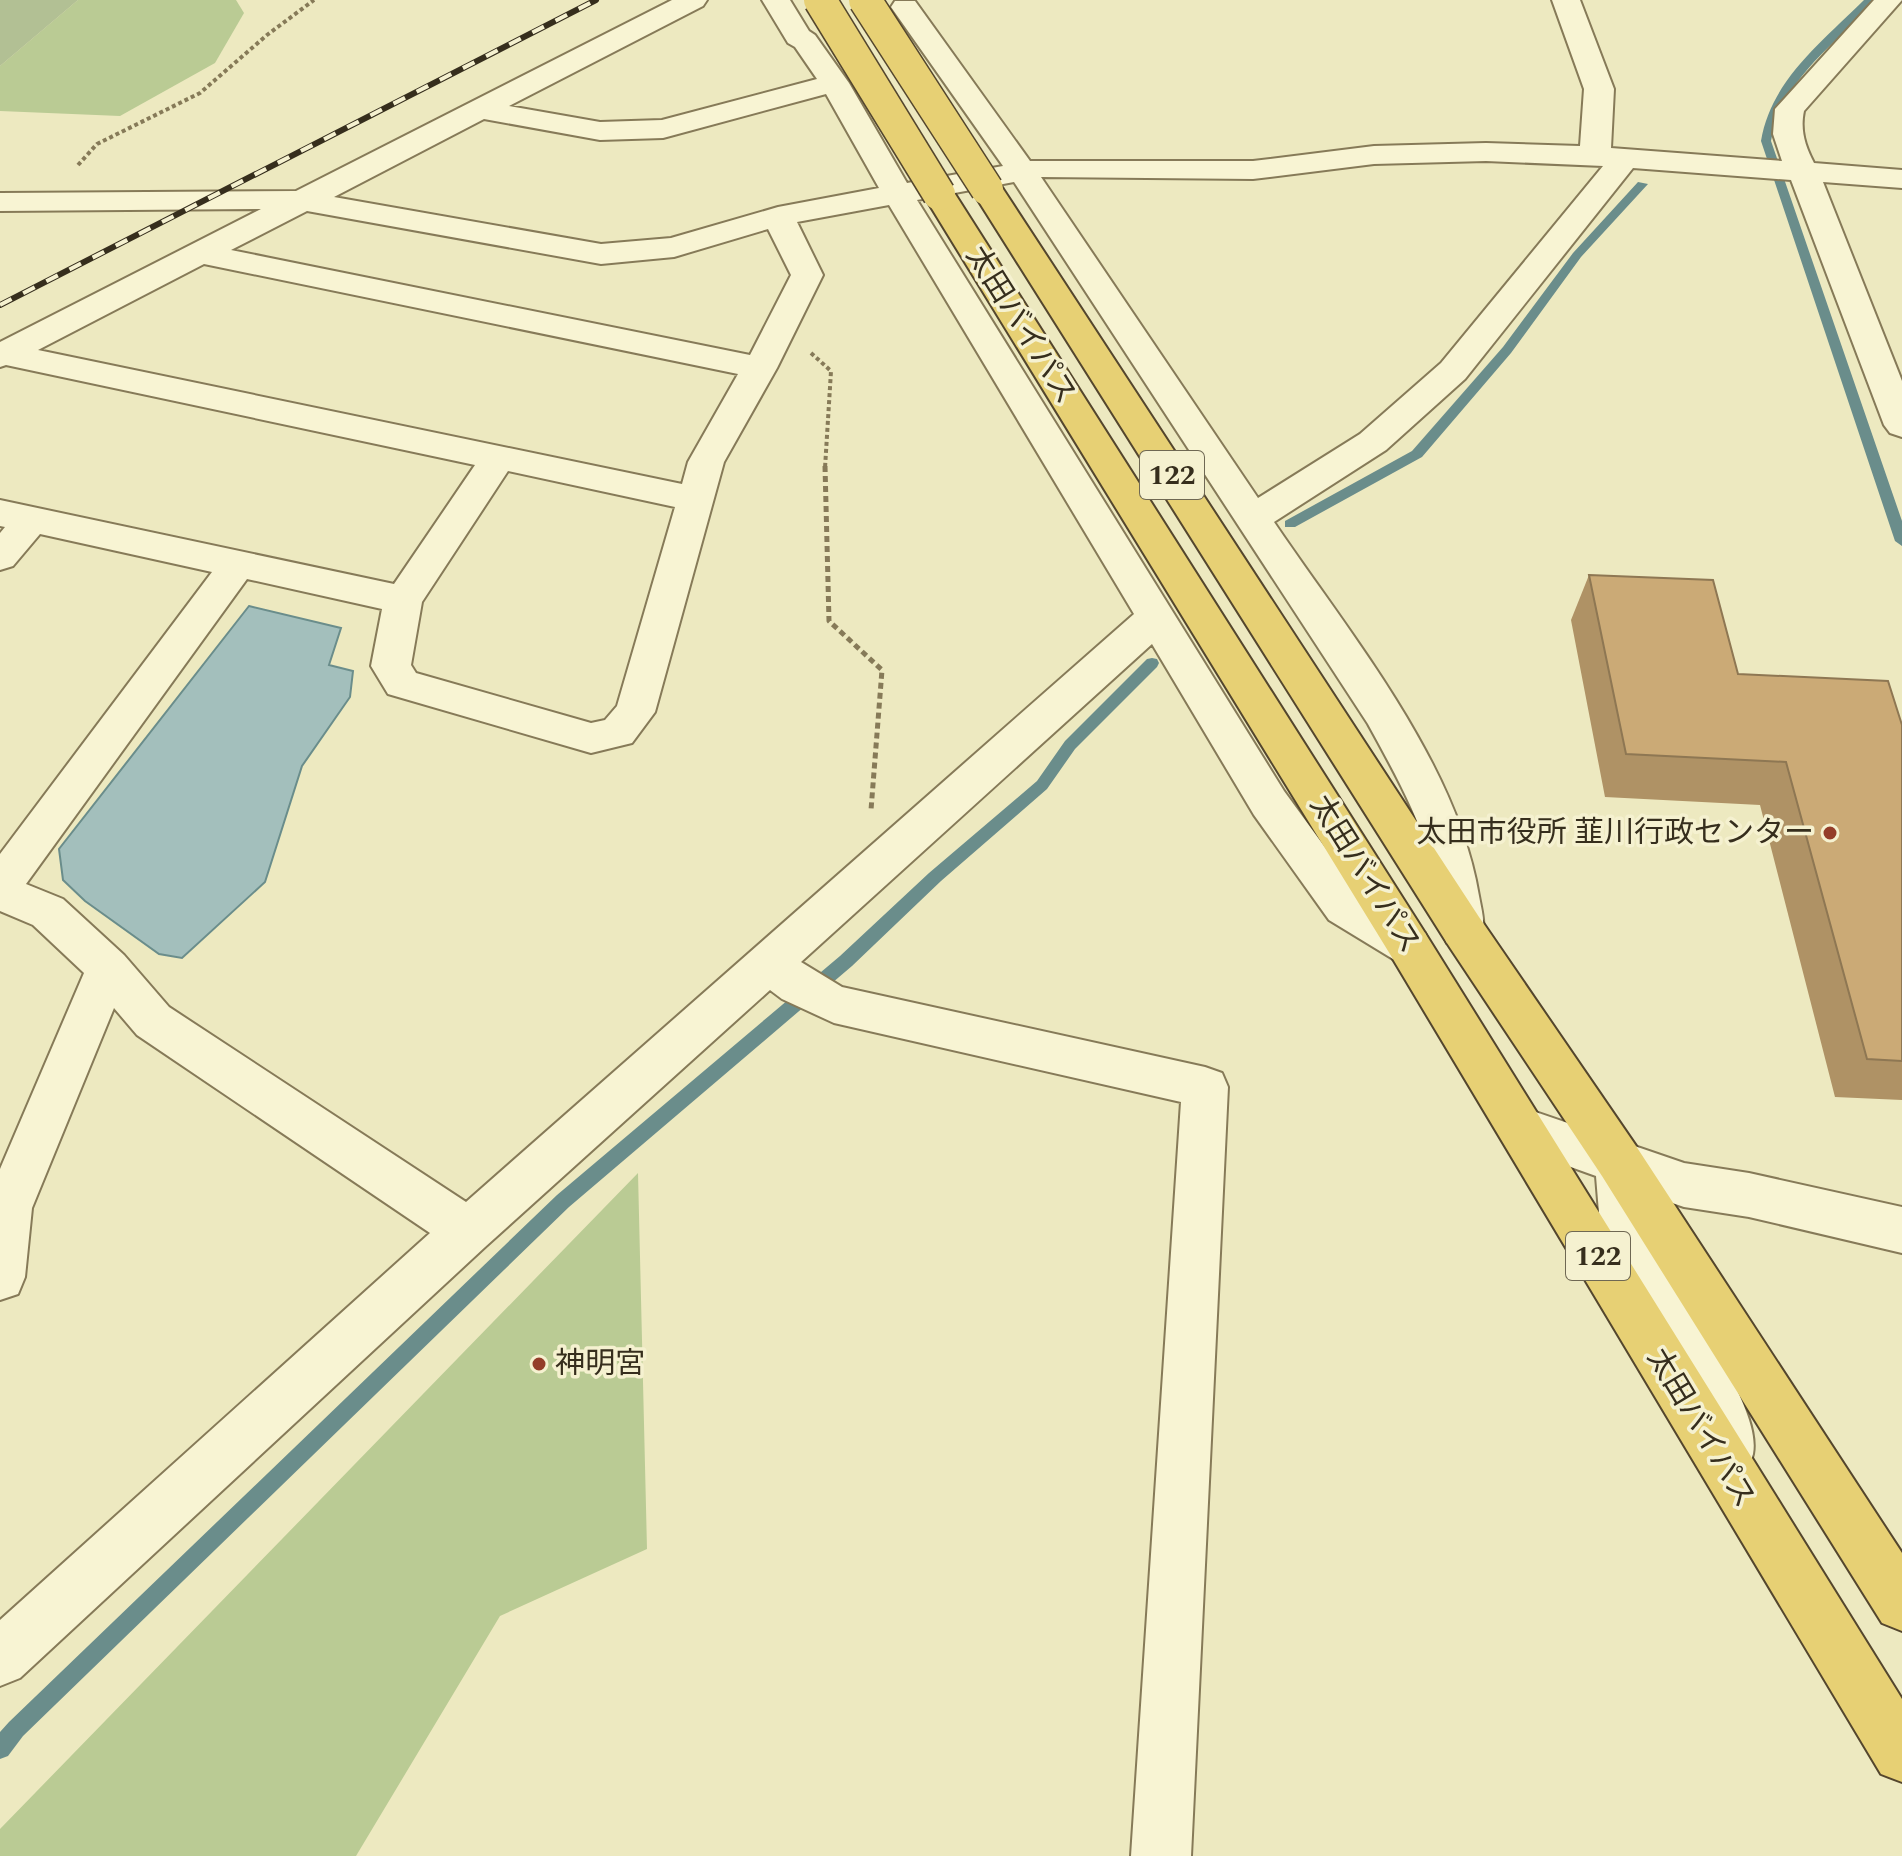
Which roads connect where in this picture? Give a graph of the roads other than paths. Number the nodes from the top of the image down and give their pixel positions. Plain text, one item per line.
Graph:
1 (693, 0) edge
2 (776, 0) edge
3 (820, 0) edge
4 (865, 0) edge
5 (1566, 0) edge
6 (1889, 0) edge
7 (905, 7) dead end
8 (834, 83) junction
9 (481, 110) junction
10 (1610, 157) junction
11 (1021, 170) junction
12 (1803, 171) junction
13 (1902, 179) edge
14 (897, 193) junction
15 (305, 201) junction
16 (0, 202) edge
17 (778, 216) junction
18 (201, 254) junction
19 (2, 355) edge
20 (767, 355) junction
21 (1899, 413) edge
22 (499, 457) junction
23 (696, 499) junction
24 (16, 516) edge
25 (1253, 518) junction
26 (0, 557) edge
27 (237, 565) junction
28 (403, 600) junction
29 (1156, 616) junction
30 (0, 889) edge
31 (1463, 930) junction
32 (1409, 946) junction
33 (769, 963) junction
34 (108, 968) junction
35 (1521, 1128) junction
36 (1619, 1161) junction
37 (1902, 1230) edge
38 (468, 1231) junction
39 (0, 1277) edge
40 (1730, 1475) junction
41 (1902, 1603) edge
42 (0, 1658) edge
43 (1902, 1753) edge
44 (1161, 1856) edge

1 - 9 street
2 - 8 street
3 - 32 highway, 太田バイパス / 122, bridge
4 - 31 highway, 太田バイパス / 122, bridge
5 - 10 street
6 - 12 street
7 - 11 street
8 - 9 street
8 - 14 street
9 - 15 street
10 - 11 street
10 - 12 street
10 - 25 street
11 - 14 street
11 - 25 street
12 - 13 street
12 - 21 street
14 - 17 street
14 - 29 street
15 - 16 street
15 - 17 street
15 - 18 street
17 - 20 street
18 - 19 street
18 - 20 street
19 - 22 street
20 - 23 street
22 - 23 street
22 - 28 street
23 - 28 street
24 - 26 street
24 - 27 street
25 - 31 street
27 - 28 street
27 - 30 street
29 - 32 street
29 - 33 street
30 - 34 street
31 - 36 highway, 太田バイパス / 122
32 - 35 highway, 太田バイパス / 122
33 - 38 street
33 - 44 street
34 - 38 street
34 - 39 street
35 - 36 street
35 - 40 highway, 太田バイパス / 122
36 - 37 street
36 - 40 street
36 - 41 highway, 太田バイパス / 122
38 - 42 street
40 - 43 highway, 太田バイパス / 122

